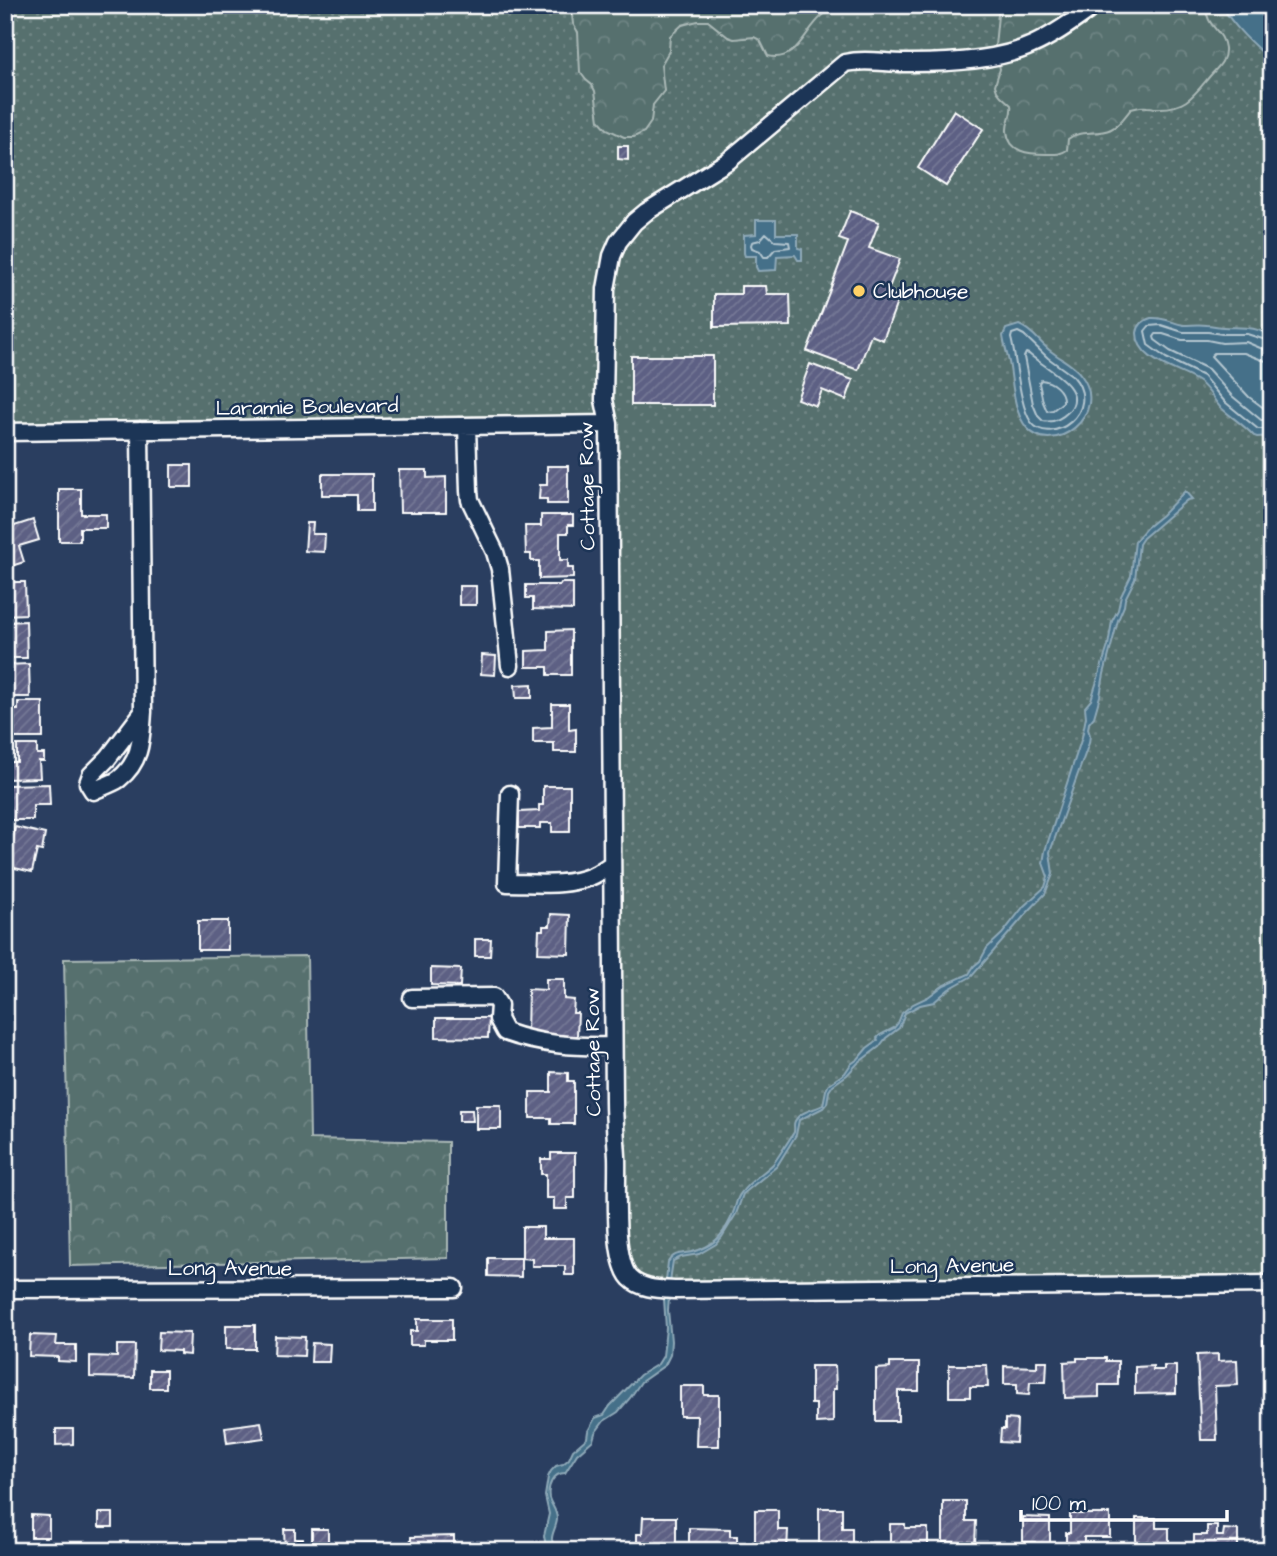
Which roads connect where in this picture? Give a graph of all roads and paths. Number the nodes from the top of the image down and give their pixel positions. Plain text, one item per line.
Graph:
1 (1097, 5) edge
2 (609, 424) junction
3 (467, 426) junction
4 (140, 430) junction
5 (5, 432) edge
6 (510, 666) dead end
7 (143, 712) junction
8 (510, 794) dead end
9 (611, 864) junction
10 (412, 999) dead end
11 (613, 1046) junction
12 (635, 1282) joint
13 (1272, 1284) edge
14 (454, 1288) dead end
15 (5, 1289) edge

1 - 2 street, Cottage Row
2 - 3 street, Laramie Boulevard
2 - 9 street, Cottage Row
3 - 4 street, Laramie Boulevard
3 - 6 street
4 - 5 street, Laramie Boulevard
4 - 7 street
7 - 7 street
8 - 9 street
9 - 11 street, Cottage Row
10 - 11 street
11 - 12 street, Cottage Row
12 - 13 street, Long Avenue
14 - 15 street, Long Avenue

